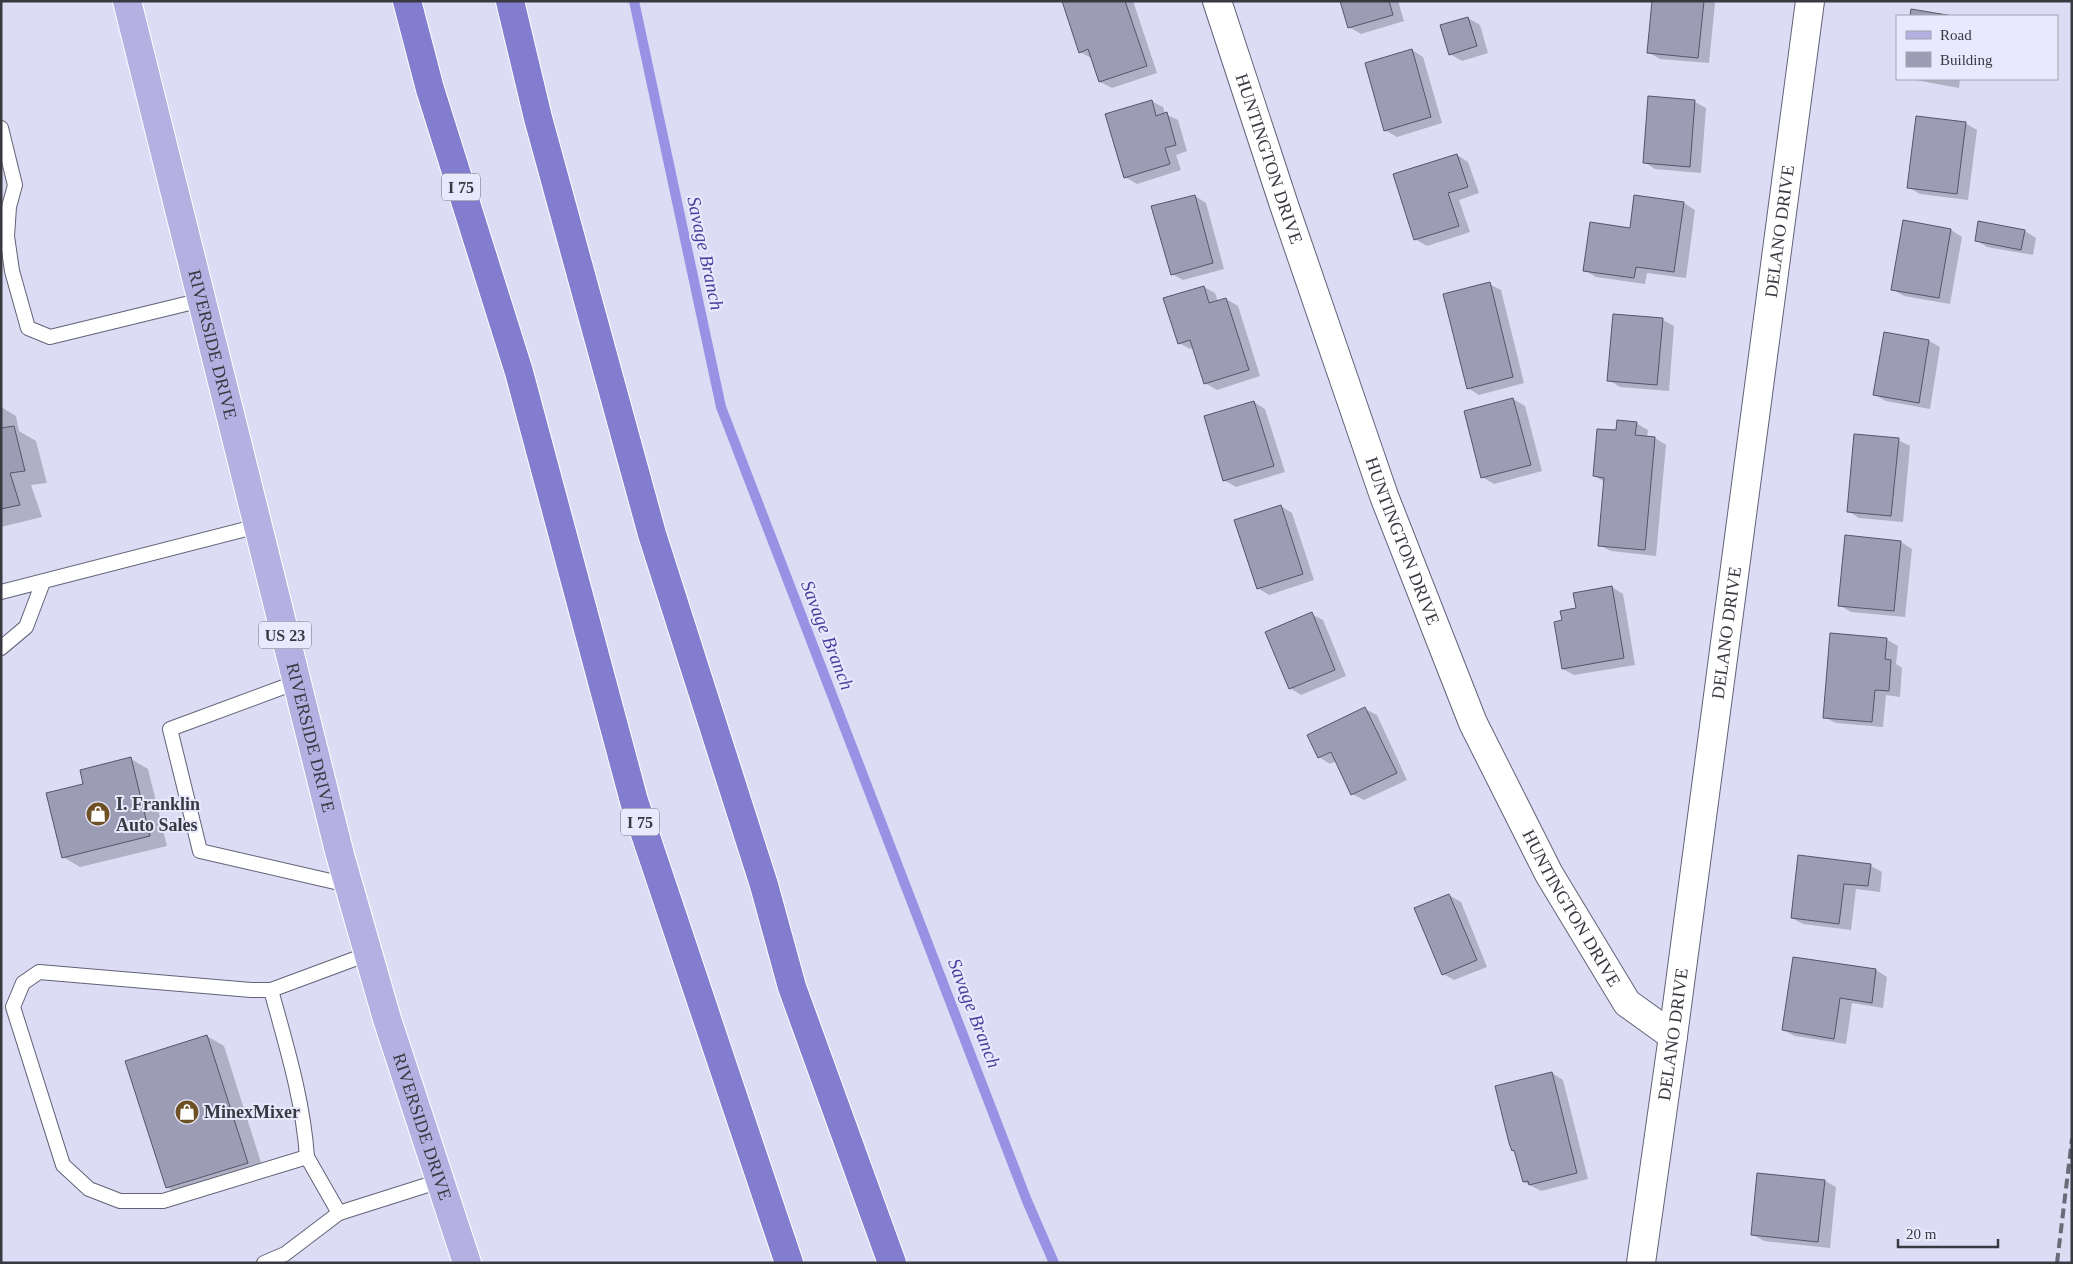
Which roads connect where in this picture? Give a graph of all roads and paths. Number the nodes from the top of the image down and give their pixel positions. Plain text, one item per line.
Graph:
1 (127, 1) edge
2 (407, 1) edge
3 (510, 1) edge
4 (1217, 1) edge
5 (1810, 1) edge
6 (1, 128) edge
7 (202, 300) junction
8 (258, 526) junction
9 (43, 582) junction
10 (1, 592) edge
11 (1, 648) edge
12 (297, 682) junction
13 (348, 885) junction
14 (368, 954) junction
15 (271, 990) junction
16 (1673, 1036) junction
17 (307, 1157) junction
18 (440, 1181) junction
19 (339, 1214) junction
20 (264, 1263) edge
21 (467, 1263) edge
22 (789, 1263) edge
23 (892, 1263) edge
24 (1640, 1263) edge

1 - 7 main road, RIVERSIDE DRIVE / US 23
2 - 22 highway, I 75
3 - 23 highway
4 - 16 street, HUNTINGTON DRIVE
5 - 16 street, DELANO DRIVE
6 - 7 lane
7 - 8 main road, RIVERSIDE DRIVE / US 23
8 - 9 lane
8 - 12 main road, RIVERSIDE DRIVE / US 23
9 - 10 lane
9 - 11 lane
12 - 13 main road, RIVERSIDE DRIVE / US 23
12 - 13 lane
13 - 14 main road, RIVERSIDE DRIVE / US 23
14 - 15 lane
14 - 18 main road, RIVERSIDE DRIVE / US 23
15 - 17 lane
15 - 17 lane
16 - 24 street, DELANO DRIVE
17 - 19 lane
18 - 19 lane
18 - 21 main road, RIVERSIDE DRIVE / US 23
19 - 20 lane

